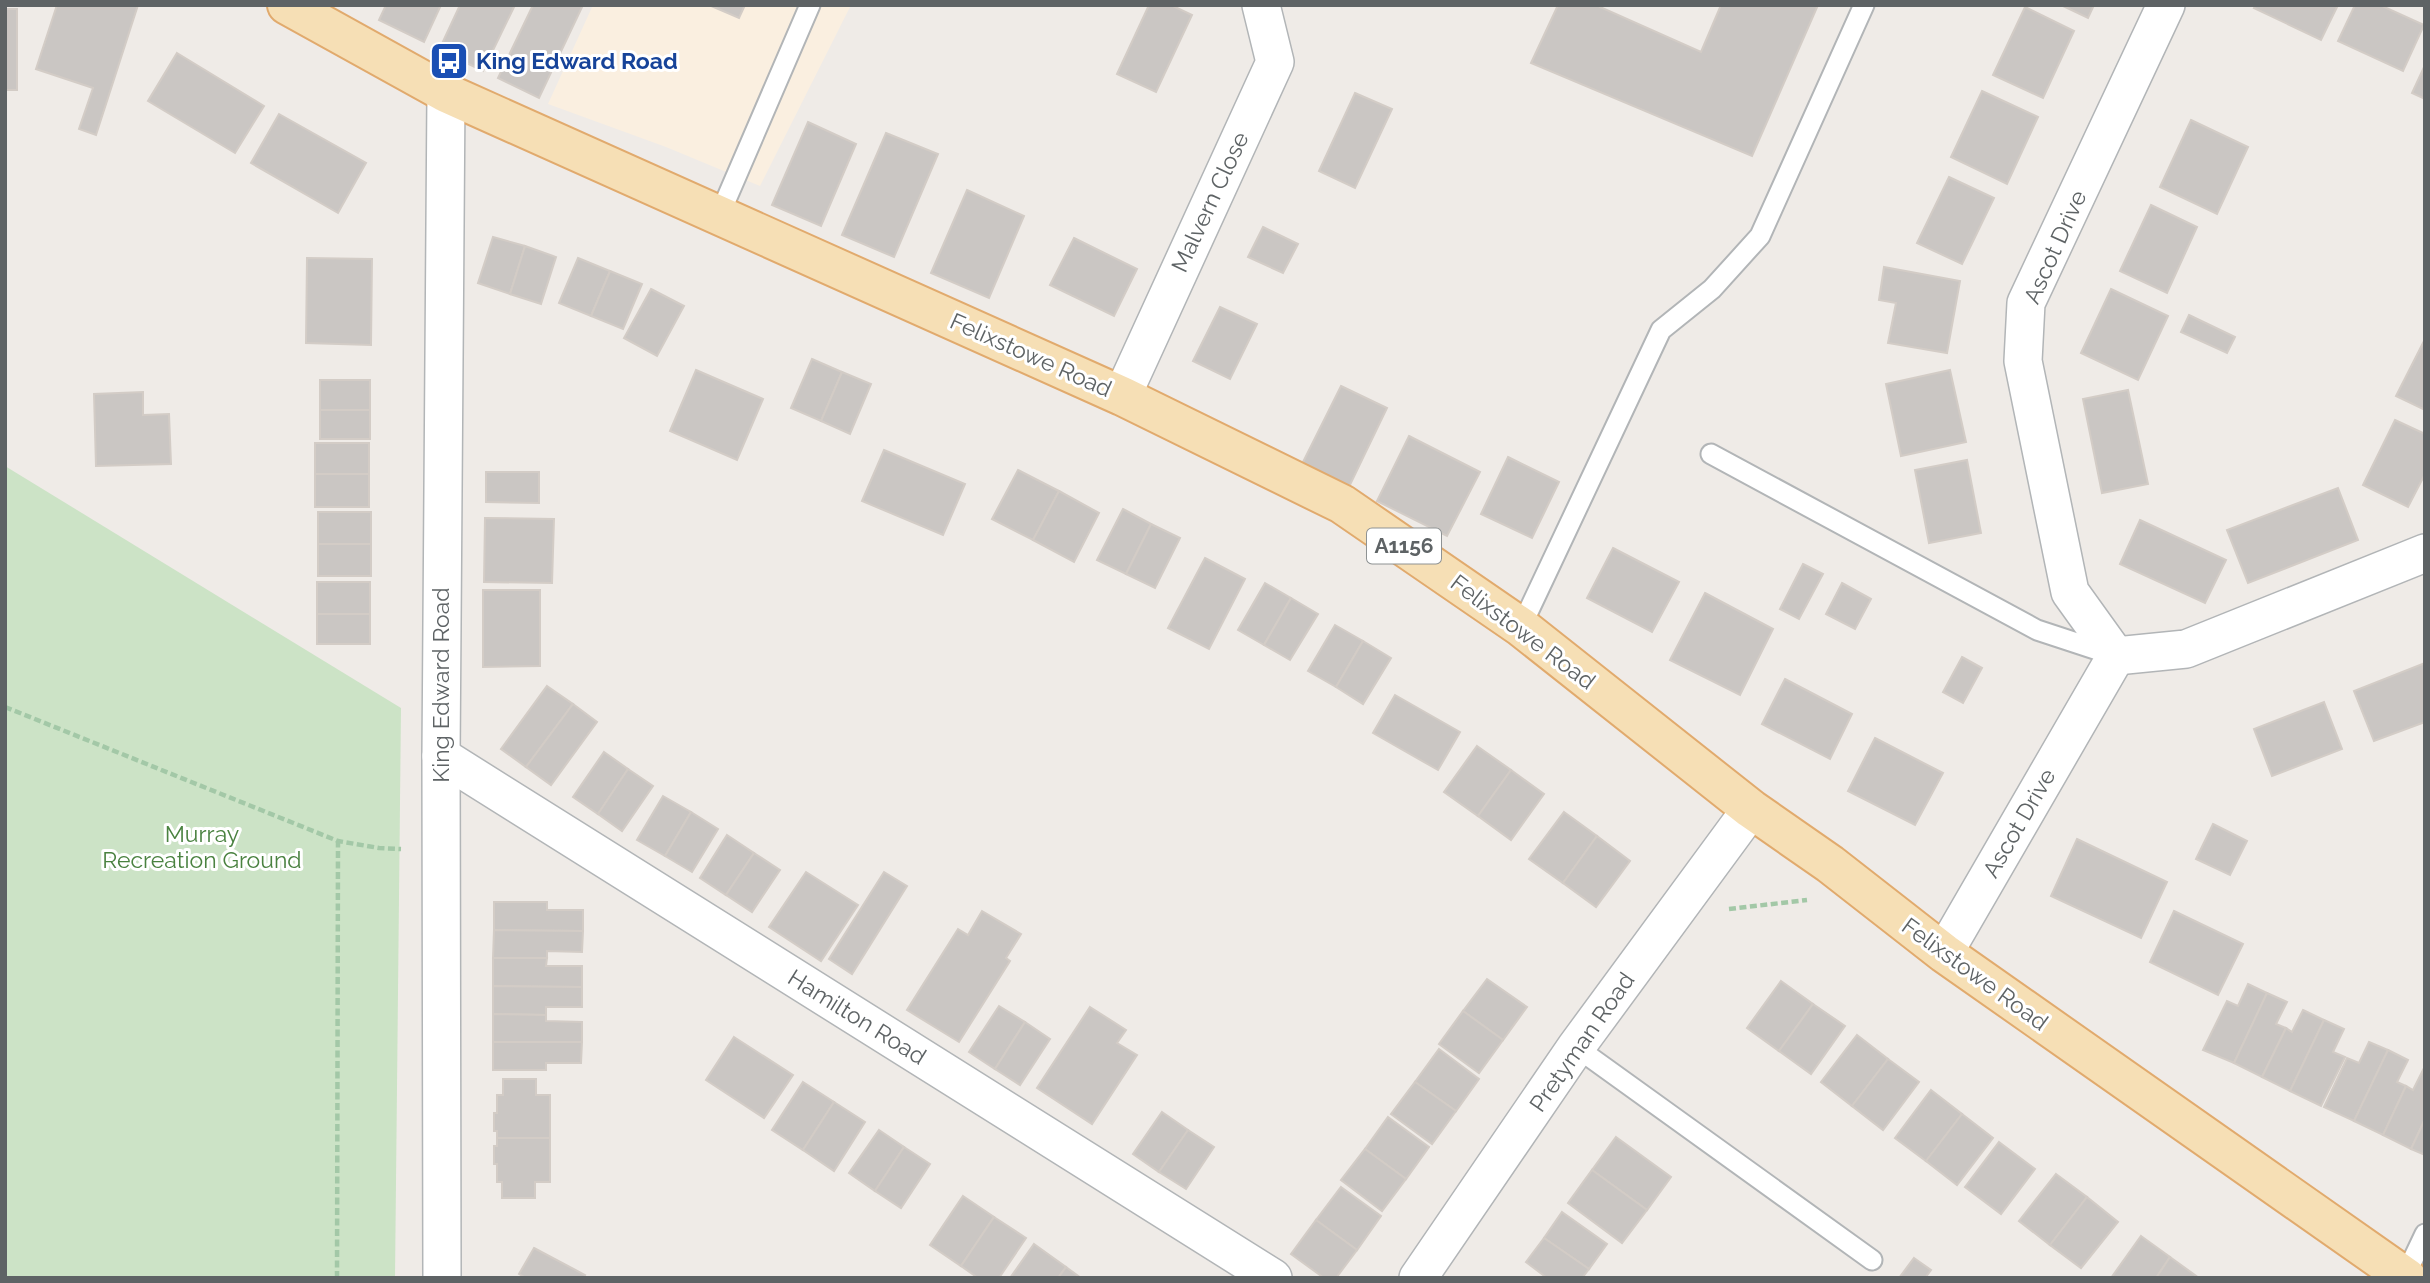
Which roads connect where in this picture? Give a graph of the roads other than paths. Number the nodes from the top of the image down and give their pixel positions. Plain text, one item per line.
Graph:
1 (287, 5) edge
2 (810, 5) edge
3 (1262, 5) edge
4 (1864, 5) edge
5 (2166, 5) edge
6 (446, 93) junction
7 (719, 216) junction
8 (1122, 396) junction
9 (1711, 454) dead end
10 (2425, 553) edge
11 (1521, 627) junction
12 (2116, 656) junction
13 (441, 756) junction
14 (1751, 809) junction
15 (1944, 953) junction
16 (1576, 1047) junction
17 (2425, 1234) edge
18 (1872, 1260) dead end
19 (2406, 1277) edge
20 (442, 1278) edge
21 (1273, 1278) edge
22 (1418, 1278) edge

1 - 6 main road, Felixstowe Road / A1156
2 - 7 lane
3 - 8 street, Malvern Close
4 - 11 lane
5 - 12 street, Ascot Drive
6 - 7 main road, Felixstowe Road / A1156
6 - 13 street, King Edward Road
7 - 8 main road, Felixstowe Road / A1156
8 - 11 main road, Felixstowe Road / A1156
9 - 12 lane
10 - 12 street
11 - 14 main road, Felixstowe Road / A1156
12 - 15 street, Ascot Drive
13 - 20 street, King Edward Road
13 - 21 street, Hamilton Road
14 - 15 main road, Felixstowe Road / A1156
14 - 16 street, Pretyman Road
15 - 19 main road, Felixstowe Road / A1156
16 - 18 lane
16 - 22 street, Pretyman Road
17 - 19 lane

